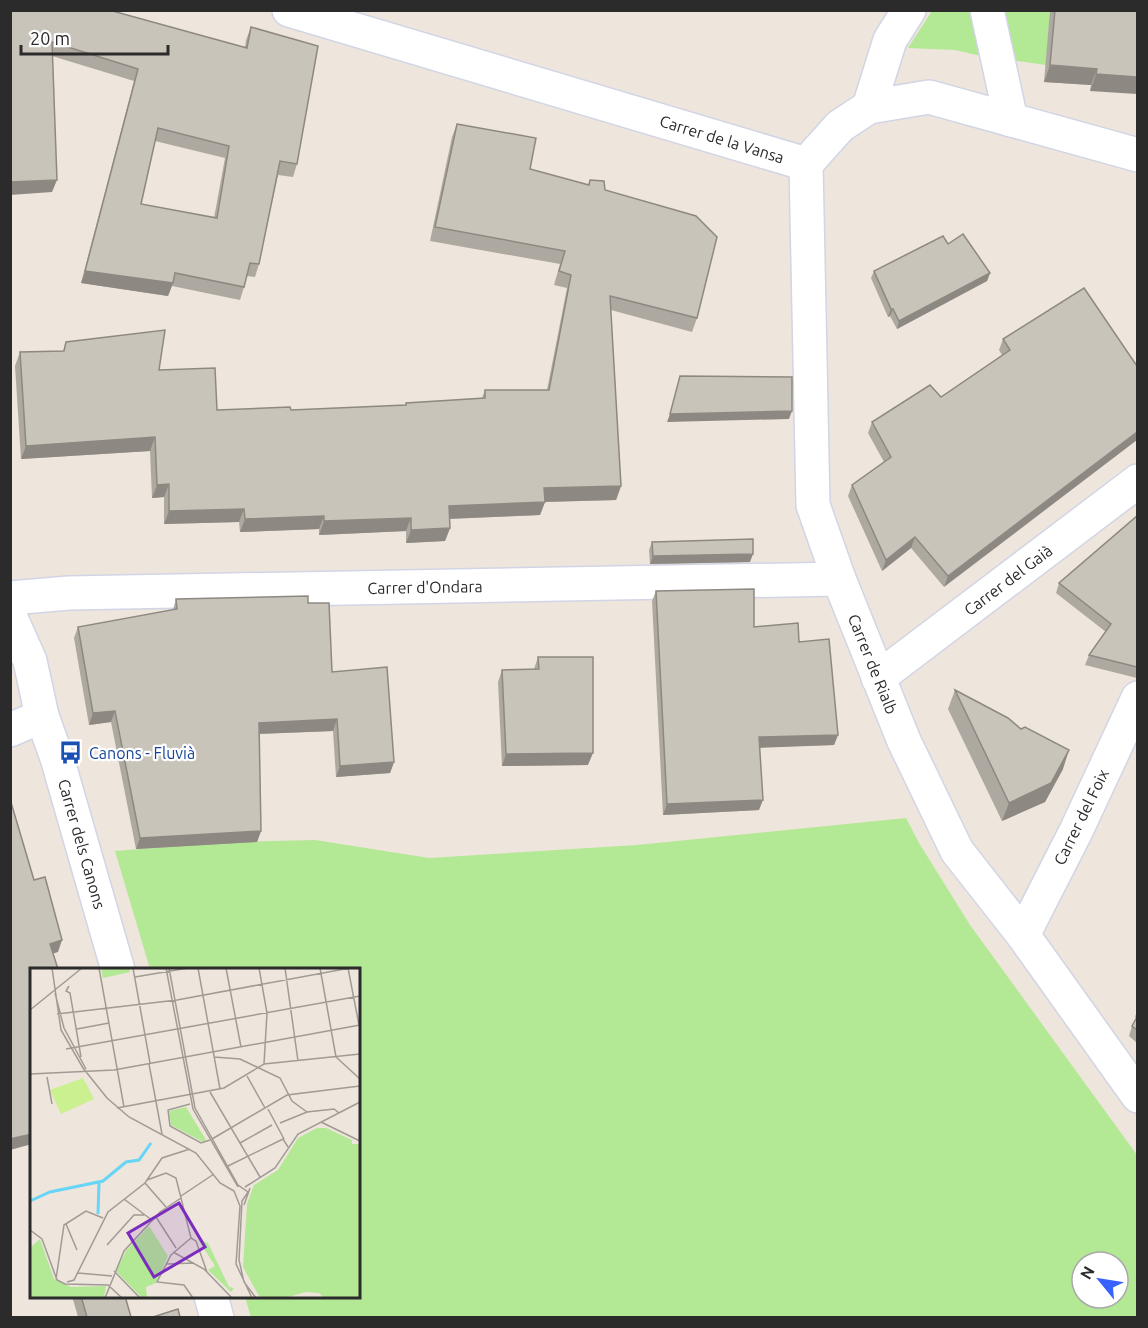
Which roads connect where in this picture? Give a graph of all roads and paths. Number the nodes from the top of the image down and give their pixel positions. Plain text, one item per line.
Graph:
1 (290, 10) edge
2 (909, 10) edge
3 (987, 10) edge
4 (869, 107) junction
5 (1011, 120) junction
6 (1137, 155) edge
7 (806, 164) junction
8 (1137, 481) edge
9 (839, 579) junction
10 (10, 598) edge
11 (10, 616) edge
12 (878, 678) junction
13 (1137, 698) edge
14 (42, 716) junction
15 (10, 730) edge
16 (1023, 935) junction
17 (118, 968) edge
18 (1137, 1096) edge
19 (212, 1298) edge
20 (217, 1317) edge

1 - 7 street, Carrer de la Vansa
2 - 4 street
3 - 5 street
4 - 5 street, Carrer de la Vansa
4 - 7 street, Carrer de la Vansa
5 - 6 street, Carrer de la Vansa
7 - 9 street, Carrer de Rialb
8 - 12 street, Carrer del Gaià
9 - 10 street, Carrer d'Ondara
9 - 12 street, Carrer de Rialb
11 - 14 street, Carrer dels Canons
12 - 16 street, Carrer de Rialb
13 - 16 street, Carrer del Foix
14 - 15 street
14 - 17 street, Carrer dels Canons
16 - 18 street, Carrer de Rialb
19 - 20 street

